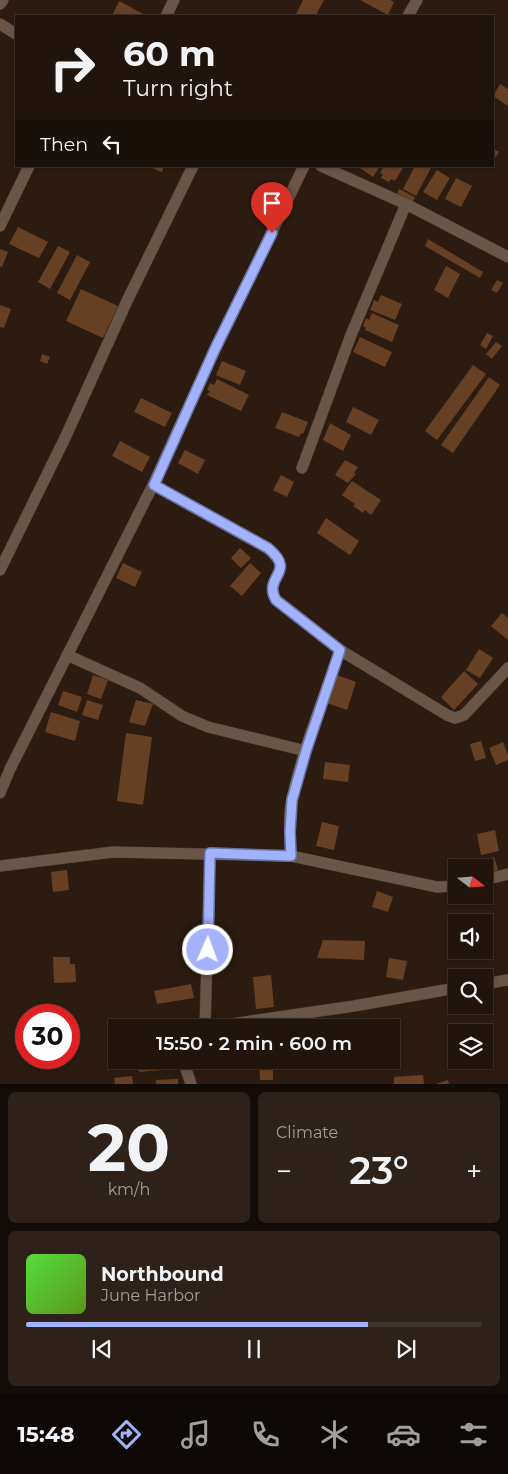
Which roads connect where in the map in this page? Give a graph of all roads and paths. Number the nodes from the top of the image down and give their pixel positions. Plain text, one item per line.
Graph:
1 (2, 0) edge
2 (174, 0) edge
3 (417, 0) edge
4 (0, 4) edge
5 (166, 15) edge
6 (409, 15) edge
7 (0, 24) edge
8 (15, 33) edge
9 (29, 167) edge
10 (193, 167) edge
11 (304, 167) edge
12 (323, 167) edge
13 (406, 204) junction
14 (0, 226) edge
15 (508, 257) edge
16 (302, 468) dead end
17 (154, 485) junction
18 (0, 570) edge
19 (340, 650) junction
20 (67, 655) junction
21 (508, 668) edge
22 (306, 751) junction
23 (0, 793) edge
24 (210, 853) junction
25 (291, 856) junction
26 (0, 866) edge
27 (508, 874) edge
28 (493, 878) edge
29 (448, 886) edge
30 (508, 980) edge
31 (493, 982) edge
32 (448, 989) edge
33 (205, 1019) edge
34 (262, 1019) edge
35 (186, 1069) edge
36 (191, 1084) edge

1 - 4 street
2 - 5 street
3 - 6 street
7 - 8 street
9 - 14 street
10 - 18 street
11 - 17 street
12 - 13 street
13 - 15 street
13 - 16 street
17 - 19 street
17 - 20 street
19 - 21 street
19 - 22 street
20 - 22 street
20 - 23 street
22 - 25 street
24 - 25 street
24 - 26 street
24 - 33 street
25 - 29 street
27 - 28 street
30 - 31 street
32 - 34 street
35 - 36 street

